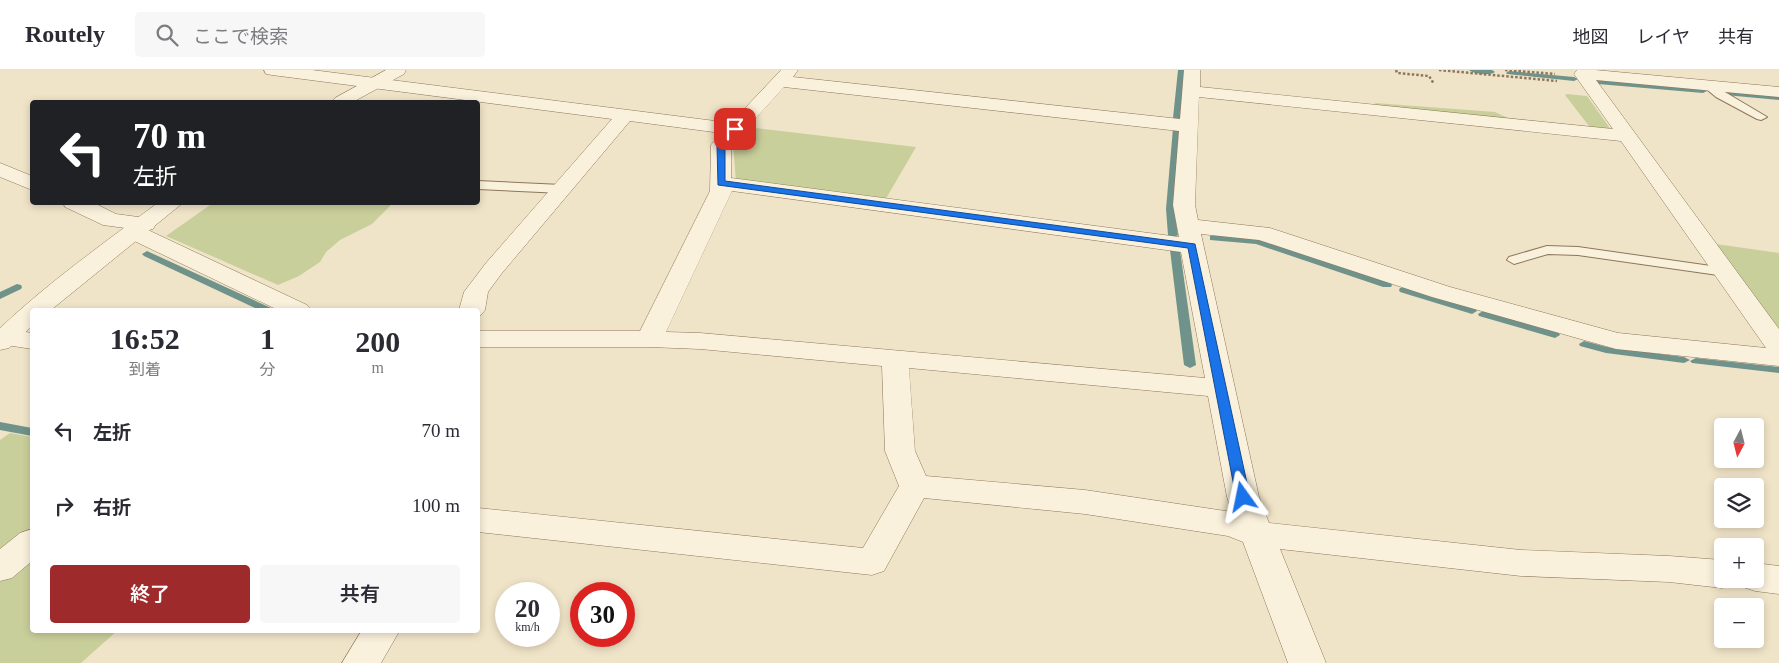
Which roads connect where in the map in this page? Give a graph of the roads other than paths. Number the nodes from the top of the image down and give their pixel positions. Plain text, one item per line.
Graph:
1 (272, 70) edge
2 (398, 70) edge
3 (1192, 70) edge
4 (785, 76) edge
5 (376, 82) junction
6 (1708, 85) junction
7 (1191, 91) junction
8 (1779, 92) edge
9 (344, 100) edge
10 (626, 115) junction
11 (1761, 117) dead end
12 (1189, 126) junction
13 (735, 129) junction
14 (1628, 136) junction
15 (0, 169) edge
16 (30, 183) edge
17 (721, 184) junction
18 (480, 185) edge
19 (562, 189) junction
20 (78, 205) edge
21 (170, 205) edge
22 (139, 228) junction
23 (1190, 236) junction
24 (1514, 260) dead end
25 (1725, 272) junction
26 (38, 308) edge
27 (294, 308) edge
28 (472, 308) edge
29 (30, 314) edge
30 (2, 338) edge
31 (480, 339) edge
32 (649, 339) junction
33 (30, 342) edge
34 (1779, 348) edge
35 (895, 358) junction
36 (1779, 358) edge
37 (1221, 388) junction
38 (916, 486) junction
39 (480, 520) edge
40 (1258, 534) junction
41 (30, 544) edge
42 (0, 568) edge
43 (1714, 573) edge
44 (1764, 578) edge
45 (1779, 580) edge
46 (380, 633) edge
47 (361, 663) edge
48 (1307, 663) edge

1 - 5 street
2 - 5 street
3 - 7 street
4 - 12 street
4 - 13 street
5 - 9 street
5 - 10 street
6 - 8 street
6 - 11 lane
6 - 14 street
7 - 12 street
7 - 14 street
10 - 13 street
10 - 19 street
12 - 23 street
13 - 17 street
14 - 25 street
15 - 16 street
17 - 23 street
17 - 32 street
18 - 19 lane
19 - 28 street
20 - 22 street
21 - 22 street
22 - 26 street
22 - 27 street
23 - 36 street
23 - 37 street
24 - 25 lane
25 - 34 street
29 - 30 street
30 - 33 street
31 - 32 street
32 - 35 street
35 - 37 street
35 - 38 street
37 - 40 street
38 - 39 street
38 - 40 street
40 - 43 street
40 - 48 street
41 - 42 street
44 - 45 street
46 - 47 street

